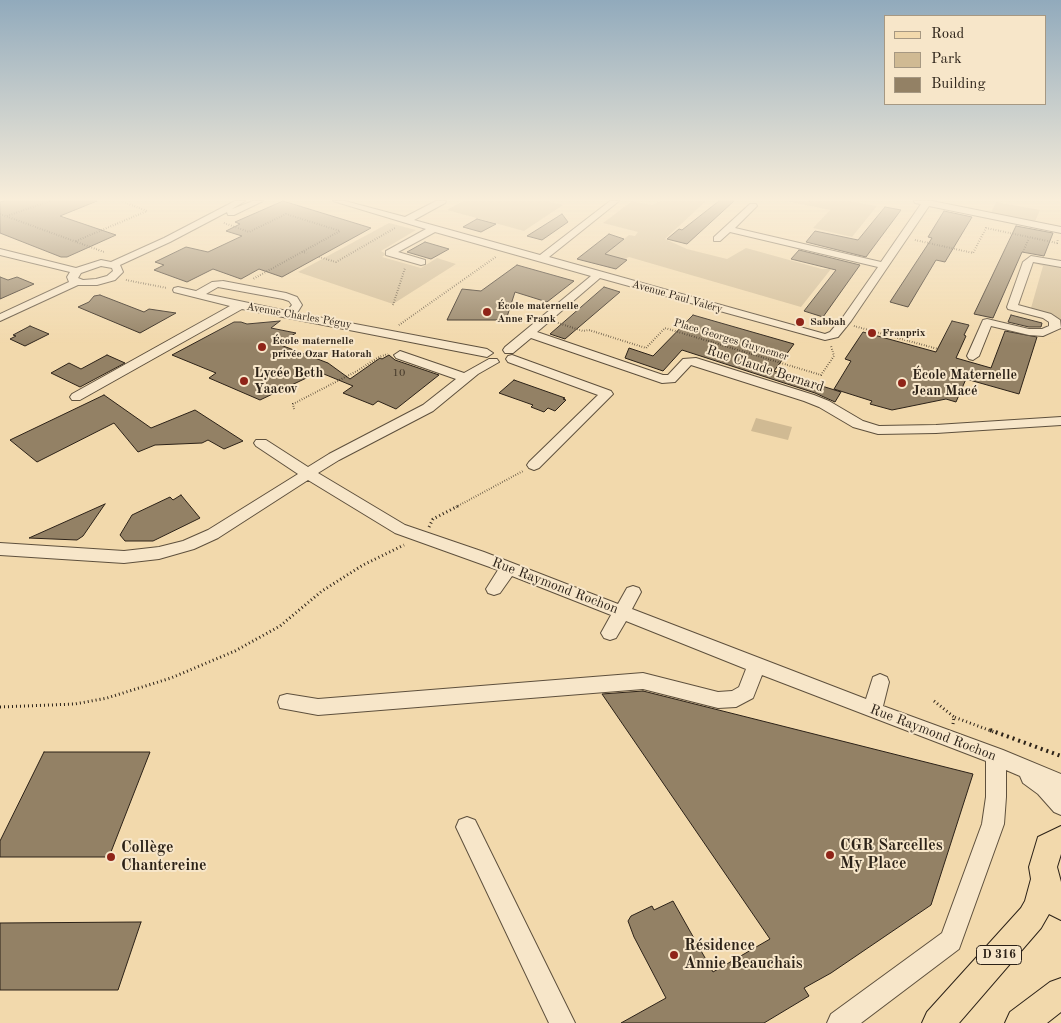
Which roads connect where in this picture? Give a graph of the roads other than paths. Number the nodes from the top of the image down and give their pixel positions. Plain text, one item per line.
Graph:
1 (148, 249) edge
2 (397, 249) edge
3 (511, 249) edge
4 (554, 249) edge
5 (813, 249) edge
6 (893, 249) edge
7 (1, 253) edge
8 (542, 258) junction
9 (421, 262) dead end
10 (112, 264) junction
11 (1061, 264) edge
12 (883, 265) junction
13 (598, 275) junction
14 (77, 276) junction
15 (178, 290) road end
16 (197, 296) junction
17 (240, 305) junction
18 (290, 315) junction
19 (0, 318) edge
20 (528, 333) junction
21 (511, 354) junction
22 (400, 355) road end
23 (973, 356) dead end
24 (490, 358) junction
25 (465, 378) junction
26 (76, 397) dead end
27 (1061, 421) edge
28 (262, 443) dead end
29 (534, 465) road end
30 (307, 474) junction
31 (0, 549) edge
32 (509, 568) junction
33 (494, 589) dead end
34 (633, 592) dead end
35 (621, 612) junction
36 (610, 633) dead end
37 (757, 665) junction
38 (880, 682) dead end
39 (287, 702) dead end
40 (873, 710) junction
41 (1005, 760) junction
42 (1061, 784) edge
43 (1061, 805) edge
44 (467, 827) dead end
45 (1061, 839) edge
46 (1045, 879) junction
47 (1061, 906) edge
48 (1061, 993) edge
49 (562, 1023) edge
50 (840, 1023) edge
51 (938, 1023) edge
52 (1021, 1023) edge

1 - 10 street
2 - 9 street
3 - 8 street, Avenue Paul Valéry
4 - 8 street
5 - 12 street
6 - 12 street
7 - 14 street
8 - 13 street, Avenue Paul Valéry
10 - 14 street
10 - 14 street
11 - 23 street
12 - 13 street, Avenue Paul Valéry
13 - 20 street
14 - 19 street
15 - 16 street, Avenue Charles Péguy
16 - 17 street, Avenue Charles Péguy
16 - 18 street
17 - 18 street, Avenue Charles Péguy
17 - 26 street
18 - 24 street, Avenue Charles Péguy
20 - 21 street
20 - 27 street, Rue Claude Bernard
21 - 24 street
21 - 29 street
22 - 25 street
24 - 25 street
25 - 30 street
28 - 30 street, Rue Raymond Rochon
30 - 31 street
30 - 32 street, Rue Raymond Rochon
32 - 33 street
32 - 35 street, Rue Raymond Rochon
34 - 35 street
35 - 36 street
35 - 37 street, Rue Raymond Rochon
37 - 39 street
37 - 40 street, Rue Raymond Rochon
38 - 40 street
40 - 41 street, Rue Raymond Rochon
41 - 42 street, Rue Raymond Rochon
41 - 43 street, Rue Raymond Rochon
41 - 50 street
44 - 49 street
45 - 46 main road
46 - 47 main road
46 - 51 main road, D 316
48 - 52 main road

